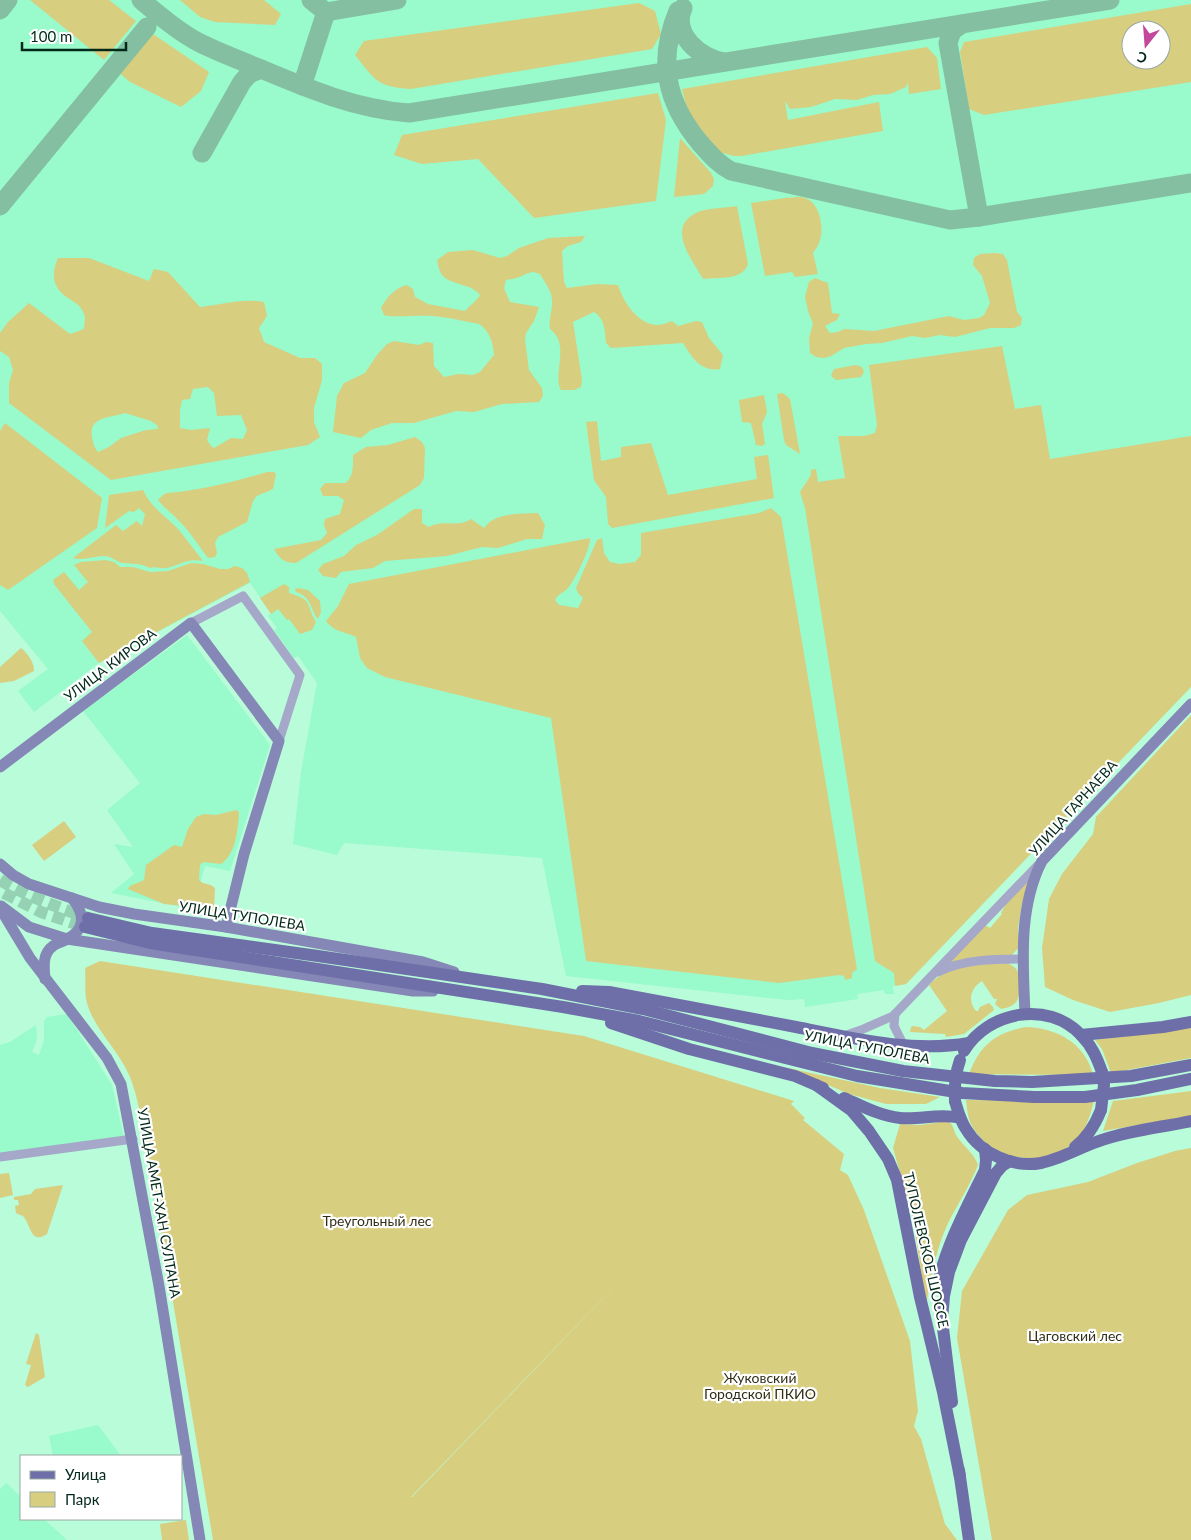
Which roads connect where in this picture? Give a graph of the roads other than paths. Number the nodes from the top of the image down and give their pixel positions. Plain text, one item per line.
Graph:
1 (191, 623) junction
2 (1191, 704) edge
3 (279, 741) junction
4 (0, 768) edge
5 (1042, 862) junction
6 (1, 864) edge
7 (72, 898) junction
8 (0, 906) edge
9 (86, 923) tunnel mouth
10 (226, 927) junction
11 (67, 940) junction
12 (1023, 959) junction
13 (929, 977) junction
14 (45, 979) junction
15 (486, 988) junction
16 (542, 989) junction
17 (563, 1006) junction
18 (895, 1014) junction
19 (1025, 1014) junction
20 (1191, 1022) edge
21 (1081, 1035) junction
22 (844, 1036) junction
23 (969, 1043) junction
24 (903, 1044) junction
25 (1191, 1064) edge
26 (1191, 1079) edge
27 (816, 1085) junction
28 (960, 1118) junction
29 (1191, 1121) edge
30 (132, 1139) junction
31 (984, 1149) junction
32 (1070, 1152) junction
33 (0, 1157) edge
34 (1010, 1161) junction
35 (942, 1392) junction
36 (960, 1477) junction
37 (200, 1540) edge
38 (969, 1540) edge

1 - 3 main road
1 - 3 street, УЛИЦА КИРОВА
1 - 4 main road, УЛИЦА КИРОВА
2 - 5 main road, УЛИЦА ГАРНАЕВА
3 - 10 main road
5 - 12 main road, УЛИЦА ГАРНАЕВА
5 - 13 street
6 - 7 main road, УЛИЦА ТУПОЛЕВА
7 - 10 main road, УЛИЦА ТУПОЛЕВА
7 - 11 main road
8 - 11 main road, УЛИЦА ТУПОЛЕВА
8 - 14 main road, УЛИЦА АМЕТ-ХАН СУЛТАНА
9 - 15 main road, УЛИЦА ТУПОЛЕВА
10 - 15 main road, УЛИЦА ТУПОЛЕВА
11 - 14 main road
11 - 15 main road, УЛИЦА ТУПОЛЕВА
12 - 13 street
12 - 19 main road, УЛИЦА ГАРНАЕВА
13 - 18 street
14 - 30 main road, УЛИЦА АМЕТ-ХАН СУЛТАНА
15 - 16 main road, УЛИЦА ТУПОЛЕВА
15 - 17 main road, УЛИЦА ТУПОЛЕВА
16 - 22 main road, УЛИЦА ТУПОЛЕВА
16 - 25 main road, УЛИЦА ТУПОЛЕВА
17 - 26 main road, УЛИЦА ТУПОЛЕВА
17 - 27 main road, УЛИЦА ТУПОЛЕВА
18 - 22 street
18 - 24 street
19 - 21 main road
19 - 23 main road
20 - 21 main road
21 - 32 main road, bridge
22 - 24 main road, УЛИЦА ТУПОЛЕВА
23 - 24 main road, УЛИЦА ТУПОЛЕВА
23 - 28 main road, bridge
27 - 28 main road
27 - 35 main road, ТУПОЛЕВСКОЕ ШОССЕ
28 - 31 main road
29 - 32 main road
30 - 33 street
30 - 37 main road, УЛИЦА АМЕТ-ХАН СУЛТАНА
31 - 34 main road
31 - 35 main road, ТУПОЛЕВСКОЕ ШОССЕ
32 - 34 main road
34 - 36 main road, ТУПОЛЕВСКОЕ ШОССЕ
35 - 36 main road, ТУПОЛЕВСКОЕ ШОССЕ
36 - 38 main road, ТУПОЛЕВСКОЕ ШОССЕ

